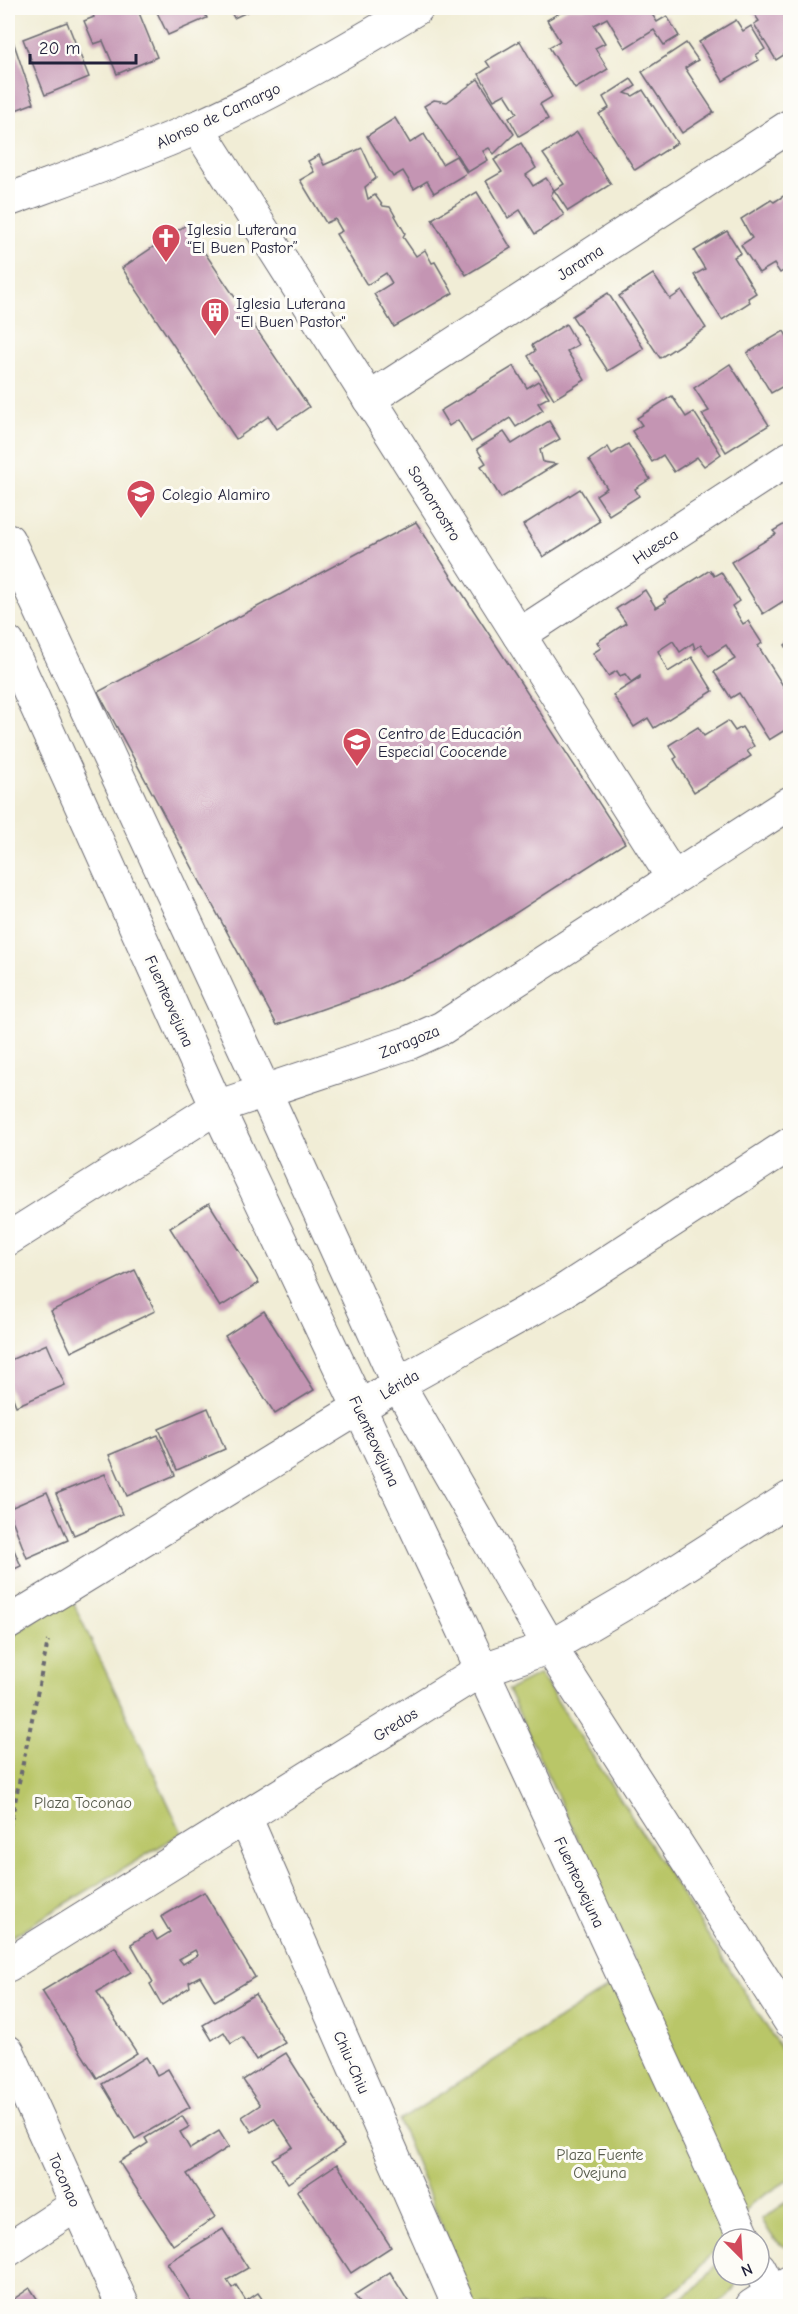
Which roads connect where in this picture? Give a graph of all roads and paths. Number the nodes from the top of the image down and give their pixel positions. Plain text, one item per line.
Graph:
1 (417, 8) edge
2 (790, 126) edge
3 (197, 127) junction
4 (8, 200) edge
5 (369, 399) junction
6 (790, 458) edge
7 (8, 540) edge
8 (519, 635) junction
9 (8, 643) edge
10 (790, 803) edge
11 (673, 878) junction
12 (264, 1090) junction
13 (218, 1107) junction
14 (790, 1144) edge
15 (8, 1239) edge
16 (398, 1384) junction
17 (359, 1408) junction
18 (790, 1498) edge
19 (58, 1593) junction
20 (8, 1623) edge
21 (550, 1647) junction
22 (481, 1670) junction
23 (245, 1817) junction
24 (8, 1836) edge
25 (8, 1965) edge
26 (790, 2021) edge
27 (8, 2052) edge
28 (76, 2205) junction
29 (739, 2227) edge
30 (8, 2250) edge
31 (123, 2307) edge
32 (459, 2307) edge

1 - 3 street, Alonso de Camargo
2 - 5 street, Jarama
3 - 4 street, Alonso de Camargo
3 - 5 street, Somorrostro
5 - 8 street, Somorrostro
6 - 8 street, Huesca
7 - 12 street
8 - 11 street, Somorrostro
9 - 13 street, Fuenteovejuna
10 - 11 street, Zaragoza
11 - 12 street, Zaragoza
12 - 13 street, Zaragoza
12 - 16 street
13 - 15 street, Zaragoza
13 - 17 street, Fuenteovejuna
14 - 16 street, Lérida
16 - 17 street, Lérida
16 - 21 street
17 - 19 street, Lérida
17 - 22 street, Fuenteovejuna
18 - 21 street, Gredos
19 - 20 street, Lérida
19 - 24 path
21 - 22 street, Gredos
21 - 26 street
22 - 23 street, Gredos
22 - 29 street, Fuenteovejuna
23 - 25 street, Gredos
23 - 32 street, Chiu-Chiu
27 - 28 street, Toconao
28 - 30 street
28 - 31 street, Toconao

